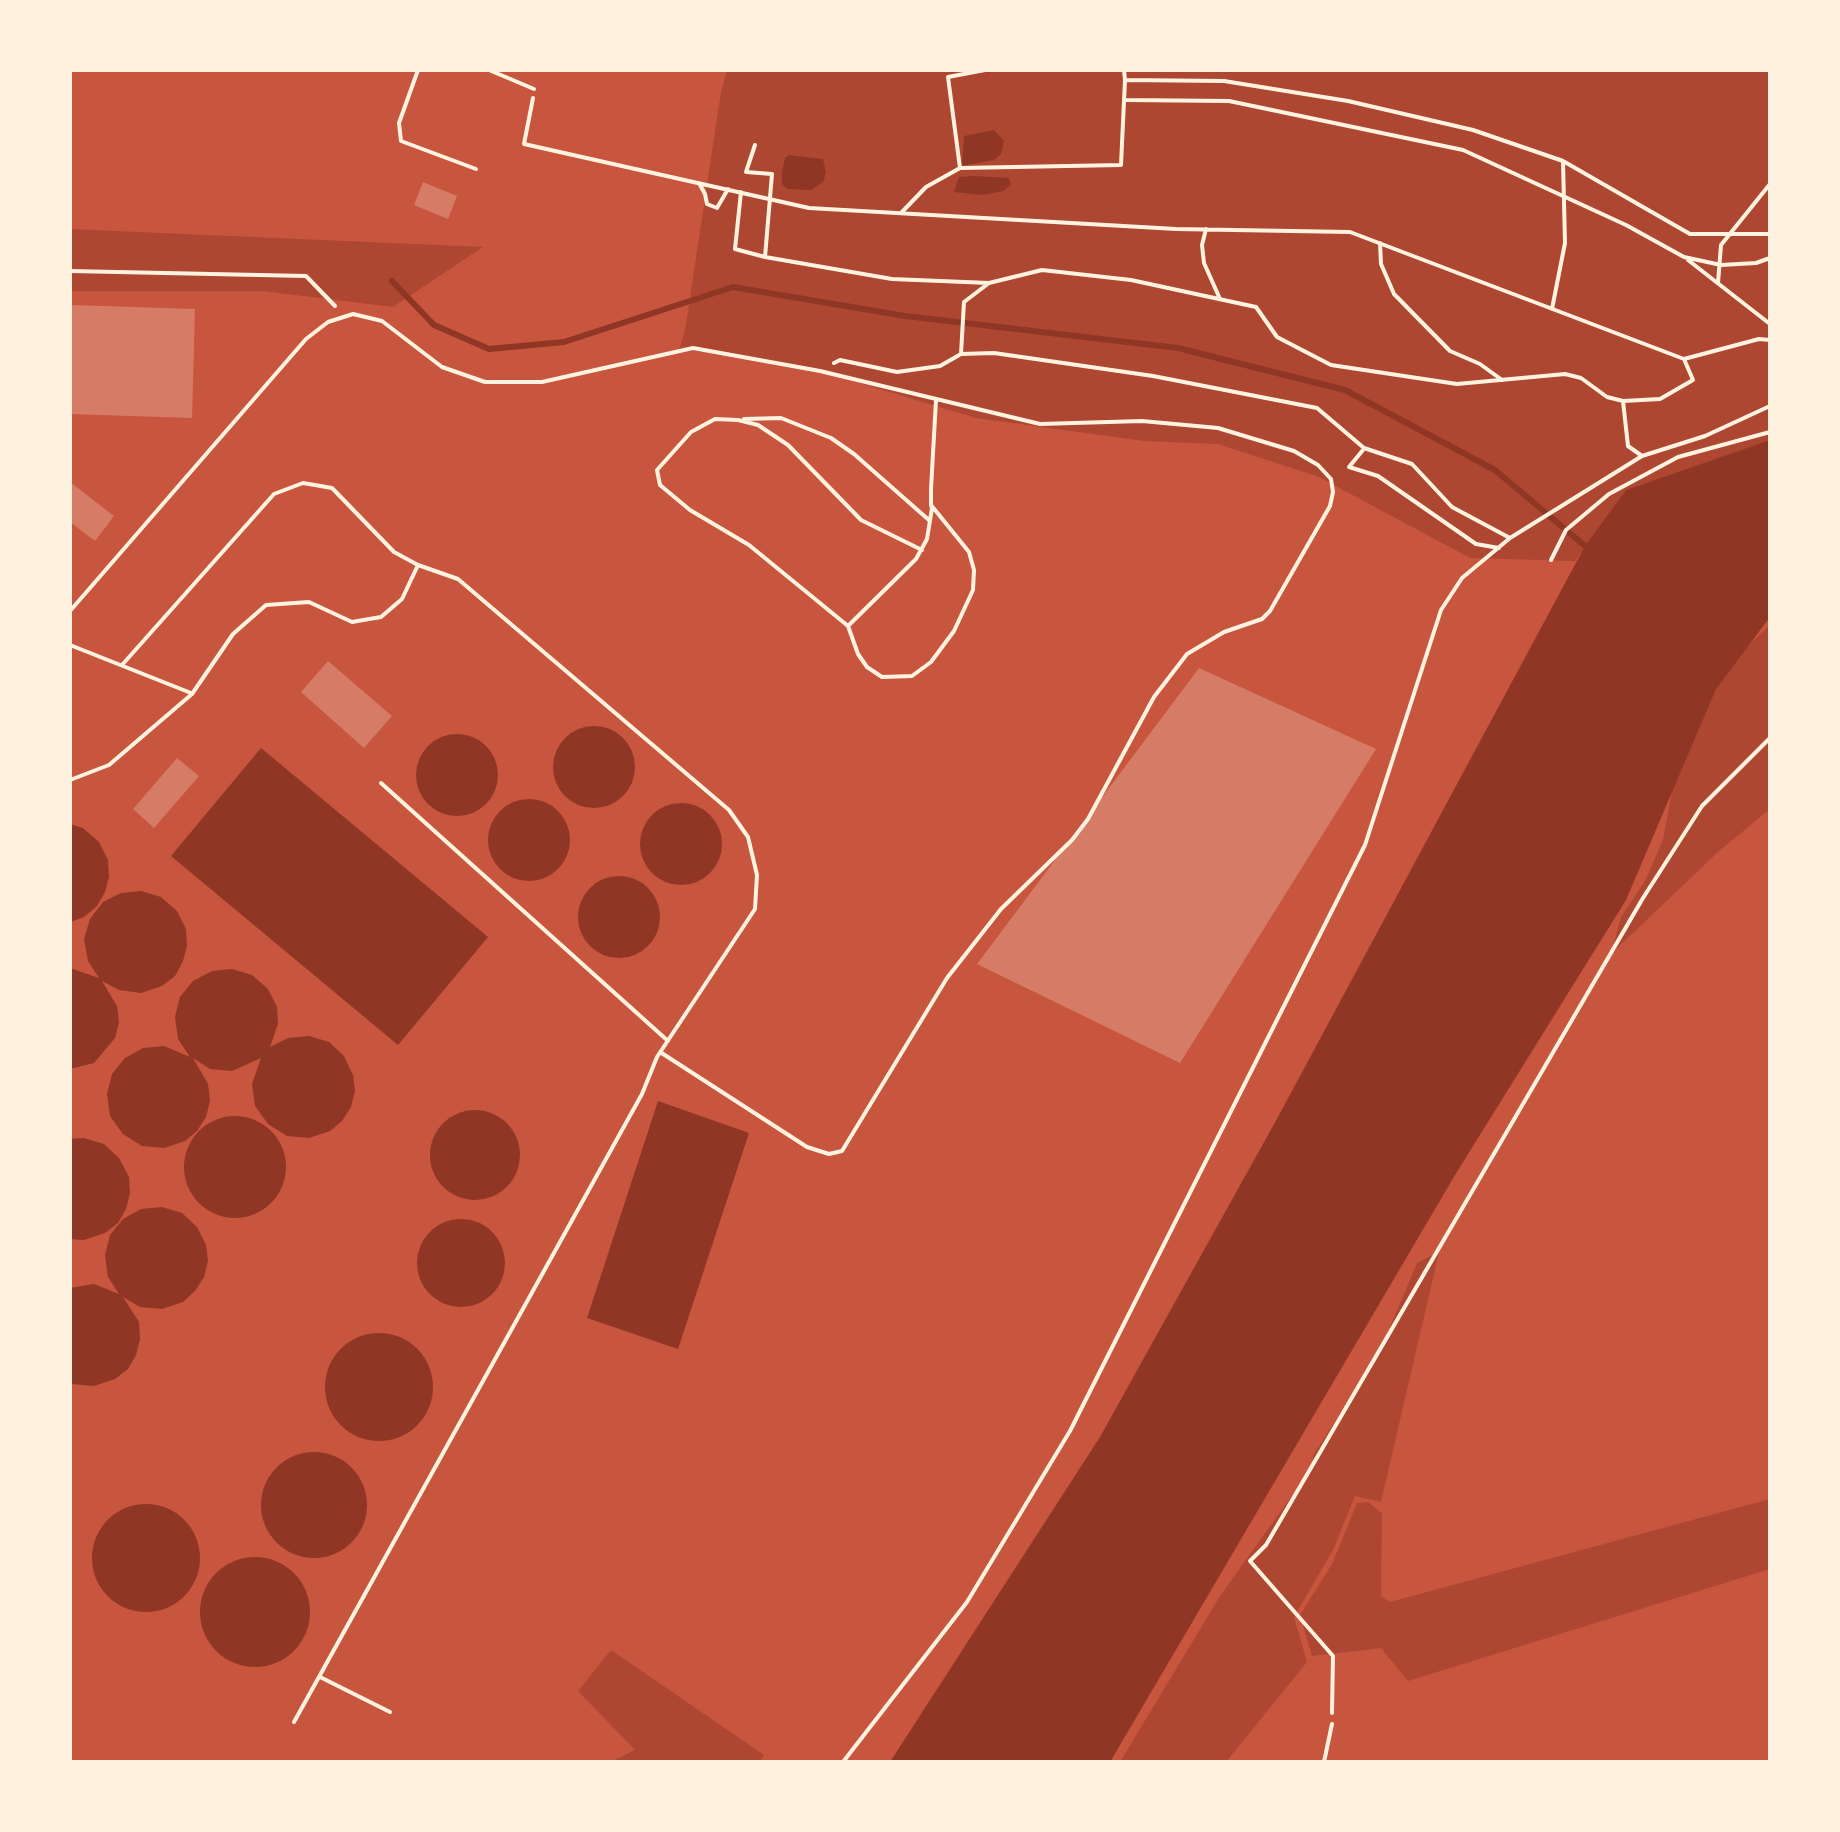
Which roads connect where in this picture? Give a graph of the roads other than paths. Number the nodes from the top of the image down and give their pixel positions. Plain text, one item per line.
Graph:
1 (418, 70) edge
2 (489, 70) edge
3 (534, 89) road end
4 (476, 168) dead end
5 (936, 400) junction
6 (738, 420) junction
7 (932, 505) junction
8 (930, 520) junction
9 (922, 550) junction
10 (418, 565) junction
11 (70, 610) edge
12 (848, 626) junction
13 (70, 644) edge
14 (122, 664) junction
15 (192, 694) junction
16 (70, 780) edge
17 (381, 783) dead end
18 (668, 1042) junction
19 (660, 1052) junction
20 (320, 1677) junction
21 (390, 1712) dead end
22 (294, 1722) dead end
23 (1332, 1724) road end
24 (1324, 1762) edge

1 - 4 lane
2 - 3 lane
5 - 7 lane
5 - 11 lane
5 - 19 lane
6 - 8 lane
6 - 9 lane
6 - 12 lane
7 - 8 lane
7 - 12 lane
8 - 9 lane
9 - 12 lane
10 - 14 lane
10 - 15 lane
10 - 18 lane
13 - 14 lane
14 - 15 lane
15 - 16 lane
17 - 18 lane
18 - 19 lane
19 - 20 lane
20 - 21 lane
20 - 22 lane
23 - 24 lane

